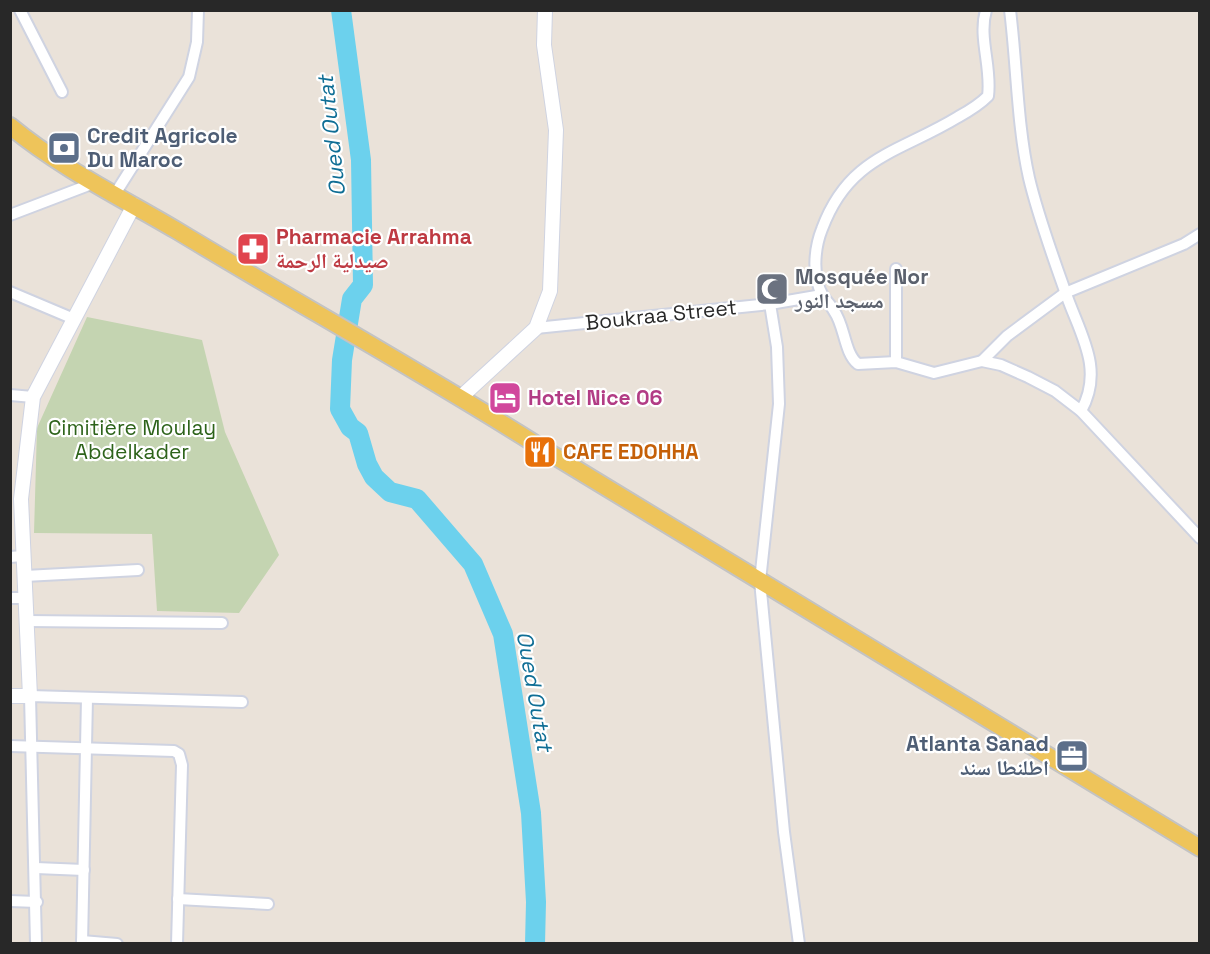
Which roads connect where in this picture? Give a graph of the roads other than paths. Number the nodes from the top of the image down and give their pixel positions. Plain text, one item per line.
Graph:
1 (20, 10) edge
2 (198, 10) edge
3 (545, 10) edge
4 (986, 10) edge
5 (1010, 10) edge
6 (62, 92) dead end
7 (10, 126) edge
8 (94, 183) junction
9 (115, 194) junction
10 (134, 205) junction
11 (10, 215) edge
12 (1200, 234) edge
13 (896, 269) dead end
14 (10, 292) edge
15 (1065, 293) junction
16 (822, 295) junction
17 (770, 304) junction
18 (74, 319) junction
19 (536, 328) junction
20 (982, 361) junction
21 (896, 362) junction
22 (10, 395) edge
23 (461, 397) junction
24 (33, 398) junction
25 (1081, 411) junction
26 (16, 499) edge
27 (1200, 537) edge
28 (17, 556) edge
29 (138, 570) dead end
30 (24, 576) junction
31 (760, 581) junction
32 (10, 598) edge
33 (26, 598) junction
34 (27, 621) junction
35 (222, 623) dead end
36 (10, 696) edge
37 (30, 696) junction
38 (87, 698) junction
39 (243, 702) dead end
40 (10, 746) edge
41 (33, 747) junction
42 (86, 748) junction
43 (1200, 848) edge
44 (36, 868) junction
45 (84, 870) junction
46 (178, 899) junction
47 (10, 901) edge
48 (37, 902) junction
49 (268, 904) dead end
50 (82, 942) edge
51 (36, 944) edge
52 (117, 944) edge
53 (177, 944) edge
54 (798, 944) edge

1 - 6 street
2 - 9 street
3 - 19 street
4 - 16 street
5 - 15 street
7 - 8 main road
8 - 9 main road
8 - 11 street
9 - 10 main road
10 - 18 street
10 - 23 main road
12 - 15 street
13 - 21 street
14 - 18 street
15 - 20 street
15 - 25 street
16 - 17 street, Boukraa Street
16 - 21 street
17 - 19 street, Boukraa Street
17 - 31 street
18 - 24 street
19 - 23 street
20 - 21 street
20 - 25 street
22 - 24 street
23 - 31 main road
24 - 26 street
25 - 27 street
26 - 28 street
28 - 30 street
29 - 30 street
30 - 33 street
31 - 43 main road
31 - 54 street
32 - 33 street
33 - 34 street
34 - 35 street
34 - 37 street
36 - 37 street
37 - 38 street
37 - 41 street
38 - 39 street
38 - 42 street
40 - 41 street
41 - 42 street
41 - 44 street
42 - 45 street
42 - 46 street
44 - 45 street
44 - 48 street
45 - 50 street
46 - 49 street
46 - 53 street
47 - 48 street
48 - 51 street
50 - 52 street

